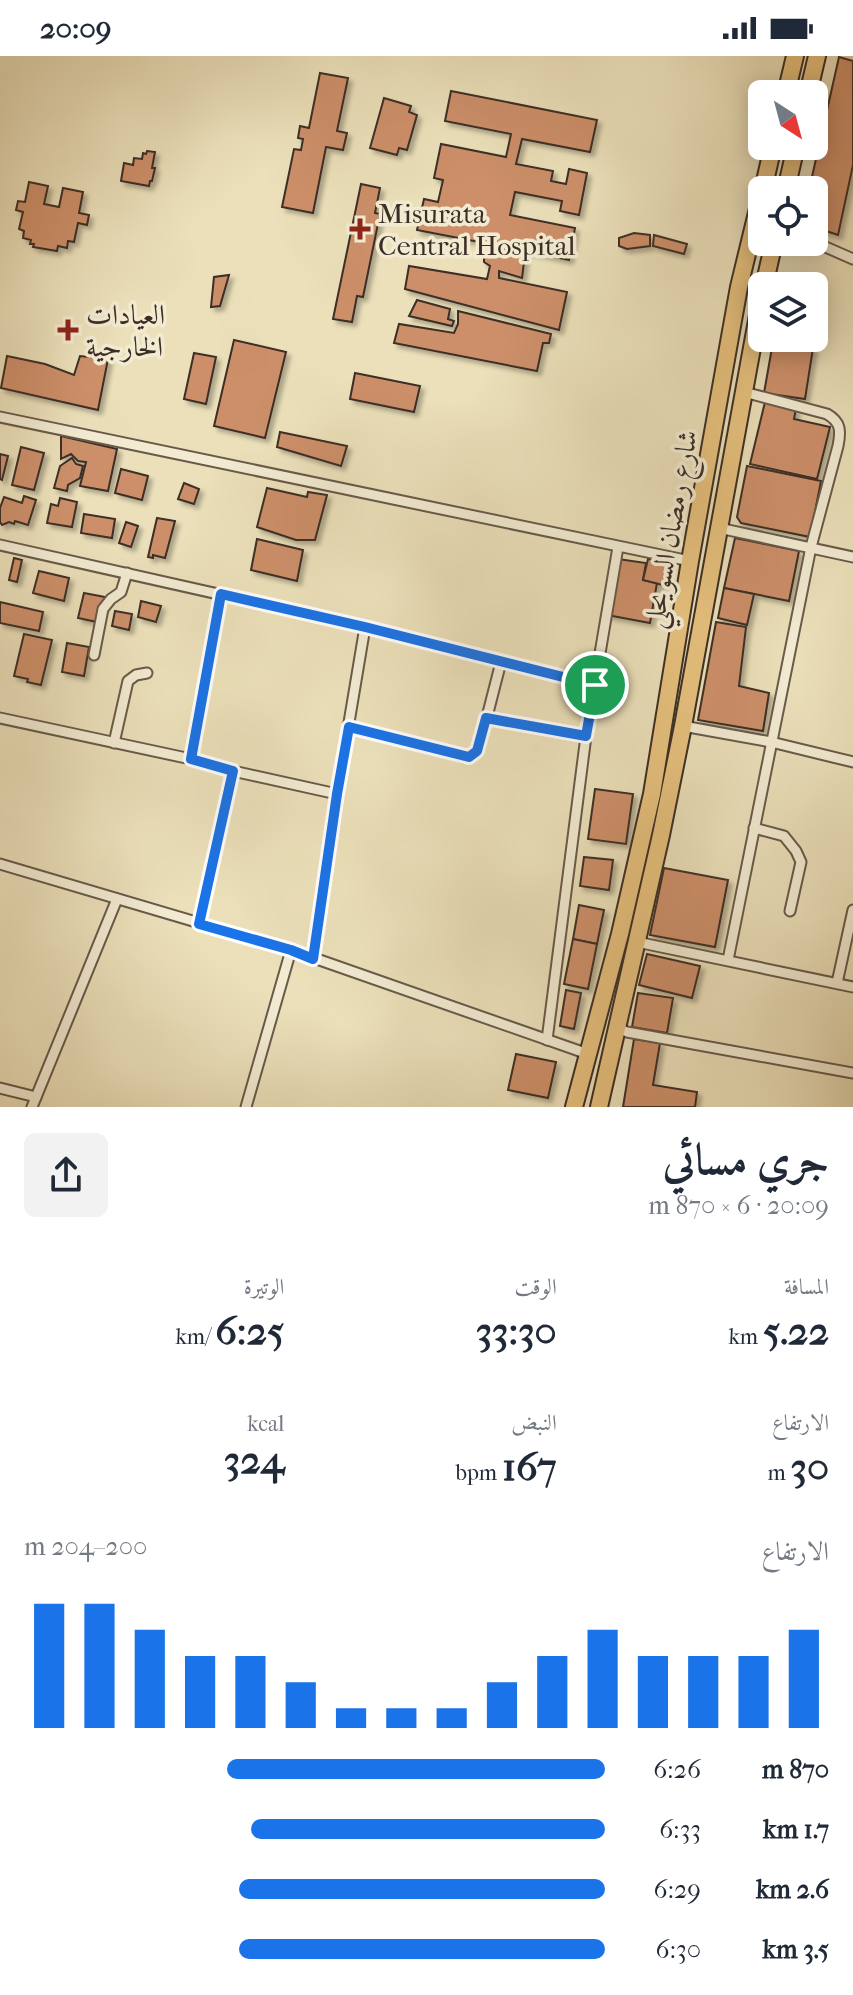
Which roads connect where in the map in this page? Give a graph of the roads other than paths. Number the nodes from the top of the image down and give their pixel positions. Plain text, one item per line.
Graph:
1 (795, 56) edge
2 (818, 58) edge
3 (789, 80) edge
4 (812, 80) edge
5 (828, 248) edge
6 (748, 249) edge
7 (853, 259) edge
8 (751, 352) edge
9 (744, 392) junction
10 (0, 417) edge
11 (719, 528) junction
12 (0, 545) edge
13 (618, 547) junction
14 (811, 547) junction
15 (853, 557) edge
16 (690, 561) junction
17 (127, 573) junction
18 (221, 594) junction
19 (365, 627) junction
20 (94, 655) dead end
21 (501, 662) junction
22 (147, 673) dead end
23 (595, 685) junction
24 (0, 718) edge
25 (486, 718) junction
26 (683, 726) junction
27 (349, 727) junction
28 (586, 736) junction
29 (771, 742) junction
30 (114, 743) junction
31 (191, 759) junction
32 (853, 762) edge
33 (233, 771) junction
34 (337, 794) junction
35 (754, 828) junction
36 (0, 864) edge
37 (117, 899) junction
38 (853, 910) edge
39 (790, 911) dead end
40 (199, 924) junction
41 (637, 942) junction
42 (291, 950) junction
43 (313, 959) junction
44 (728, 960) junction
45 (837, 983) junction
46 (853, 987) edge
47 (618, 1028) junction
48 (547, 1040) junction
49 (588, 1054) junction
50 (853, 1073) edge
51 (0, 1088) edge
52 (34, 1102) edge
53 (248, 1107) edge
54 (574, 1107) edge
55 (599, 1107) edge

1 - 3 main road
2 - 4 main road
5 - 7 street
6 - 16 main road, شارع رمضان السويحلي
8 - 9 main road, شارع رمضان السويحلي
9 - 11 main road, شارع رمضان السويحلي
9 - 14 street
10 - 13 street
11 - 14 street
11 - 26 main road, شارع رمضان السويحلي
12 - 17 street
13 - 16 street
13 - 23 street
14 - 15 street
14 - 29 street
16 - 49 main road, شارع رمضان السويحلي
17 - 18 street
17 - 20 street
18 - 19 street
18 - 31 street
19 - 21 street
19 - 27 street
21 - 23 street
21 - 25 street
22 - 30 street
23 - 28 street
24 - 30 street
25 - 27 street
25 - 28 street
26 - 29 street
26 - 41 main road, شارع رمضان السويحلي
27 - 34 street
28 - 48 street
29 - 32 street
29 - 35 street
30 - 31 street
31 - 33 street
33 - 34 street
33 - 40 street
34 - 43 street
35 - 39 street
35 - 44 street
36 - 37 street
37 - 40 street
37 - 52 street
38 - 45 street
40 - 42 street
41 - 44 street
41 - 47 main road, شارع رمضان السويحلي
42 - 43 street
42 - 53 street
43 - 48 street
44 - 45 street
45 - 46 street
47 - 50 street
47 - 55 main road, شارع رمضان السويحلي
48 - 49 street
49 - 54 main road, شارع رمضان السويحلي
51 - 52 street

